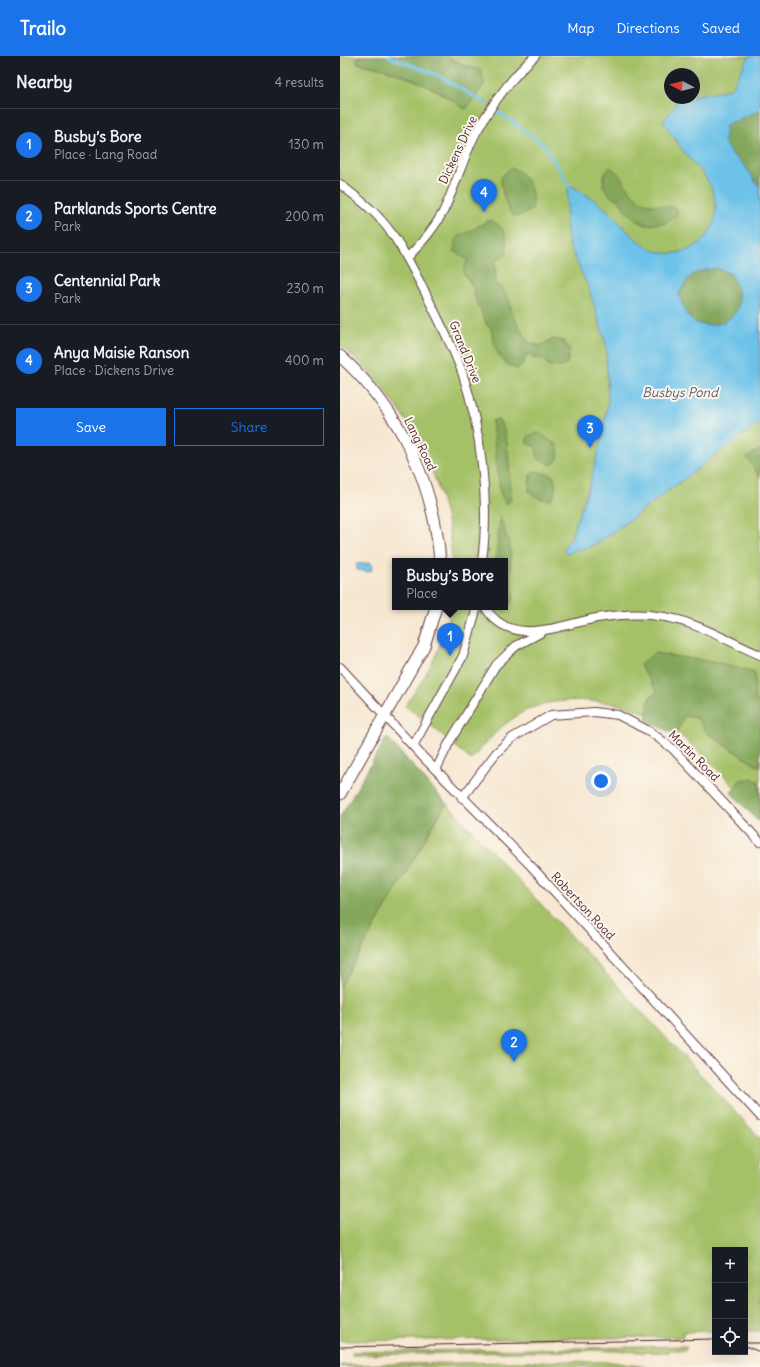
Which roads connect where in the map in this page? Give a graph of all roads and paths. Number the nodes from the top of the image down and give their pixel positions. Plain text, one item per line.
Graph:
1 (535, 56) edge
2 (340, 184) edge
3 (407, 258) junction
4 (340, 356) edge
5 (440, 558) edge
6 (482, 558) edge
7 (435, 610) edge
8 (476, 610) edge
9 (487, 610) edge
10 (542, 631) junction
11 (760, 655) edge
12 (340, 667) edge
13 (385, 715) junction
14 (413, 746) junction
15 (436, 770) junction
16 (340, 794) edge
17 (462, 798) junction
18 (760, 842) edge
19 (760, 1116) edge

1 - 3 street, Dickens Drive
2 - 3 street, Grand Drive
3 - 6 street, Grand Drive
4 - 5 street, Lang Road
7 - 13 street
8 - 14 street
9 - 10 street
10 - 11 street
10 - 15 street
12 - 13 street, Robertson Road
13 - 14 street, Robertson Road
13 - 16 street
14 - 15 street, Robertson Road
15 - 17 street, Robertson Road
17 - 18 street, Martin Road
17 - 19 street, Robertson Road

